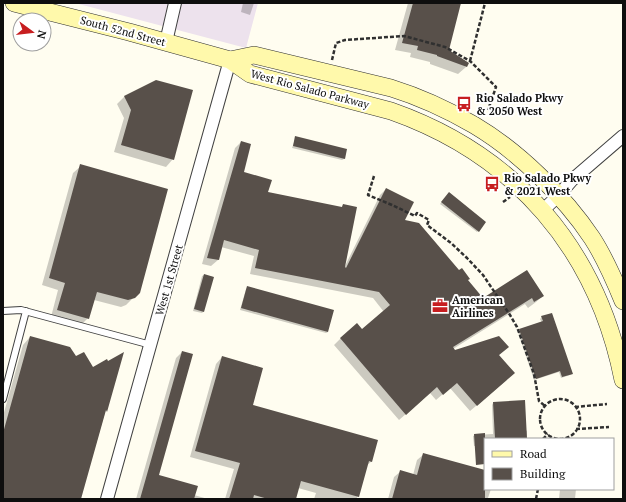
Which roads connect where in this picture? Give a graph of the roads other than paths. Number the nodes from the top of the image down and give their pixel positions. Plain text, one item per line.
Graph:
1 (14, 3) edge
2 (175, 3) edge
3 (166, 42) junction
4 (230, 60) junction
5 (623, 136) edge
6 (558, 196) junction
7 (542, 211) junction
8 (623, 301) edge
9 (3, 310) edge
10 (26, 311) junction
11 (151, 345) junction
12 (623, 380) edge
13 (3, 399) edge
14 (107, 499) edge

1 - 3 main road, South 52nd Street
2 - 3 street
3 - 4 main road, South 52nd Street
4 - 6 main road, West Rio Salado Parkway
4 - 7 main road, West Rio Salado Parkway
4 - 11 street, West 1st Street
5 - 6 street
6 - 7 street
6 - 8 main road, West Rio Salado Parkway
7 - 12 main road, West Rio Salado Parkway
9 - 10 lane
10 - 11 lane
10 - 13 lane
11 - 14 street, West 1st Street

